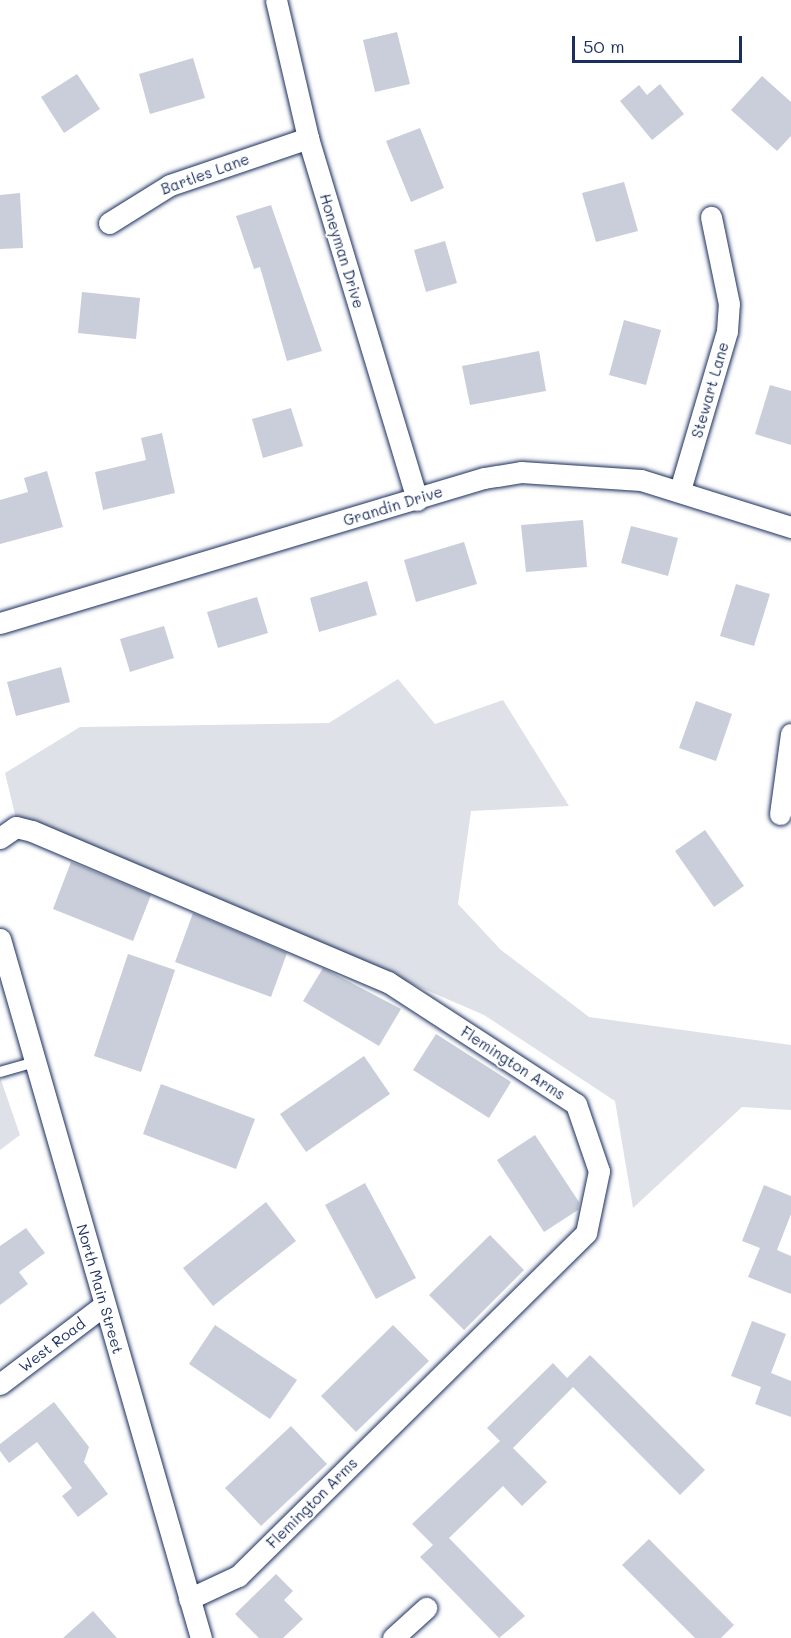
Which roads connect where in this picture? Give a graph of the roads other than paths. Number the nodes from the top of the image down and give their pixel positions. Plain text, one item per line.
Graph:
1 (276, 0) edge
2 (308, 138) junction
3 (711, 217) dead end
4 (109, 223) dead end
5 (680, 490) junction
6 (417, 500) junction
7 (791, 527) edge
8 (0, 623) edge
9 (791, 734) edge
10 (780, 814) dead end
11 (0, 838) edge
12 (0, 939) edge
13 (4, 969) edge
14 (34, 1062) junction
15 (0, 1072) edge
16 (104, 1305) junction
17 (0, 1384) edge
18 (189, 1599) junction
19 (426, 1608) dead end
20 (201, 1638) edge
21 (393, 1638) edge

1 - 2 street, Honeyman Drive
2 - 4 street, Bartles Lane
2 - 6 street, Honeyman Drive
3 - 5 street, Stewart Lane
5 - 6 street, Grandin Drive
5 - 7 street, Grandin Drive
6 - 8 street, Grandin Drive
9 - 10 street
11 - 18 street, Flemington Arms
12 - 13 street, North Main Street
13 - 14 street, North Main Street
14 - 15 lane
14 - 16 street, North Main Street
16 - 17 street, West Road
16 - 18 street, North Main Street
18 - 20 street, North Main Street
19 - 21 street

